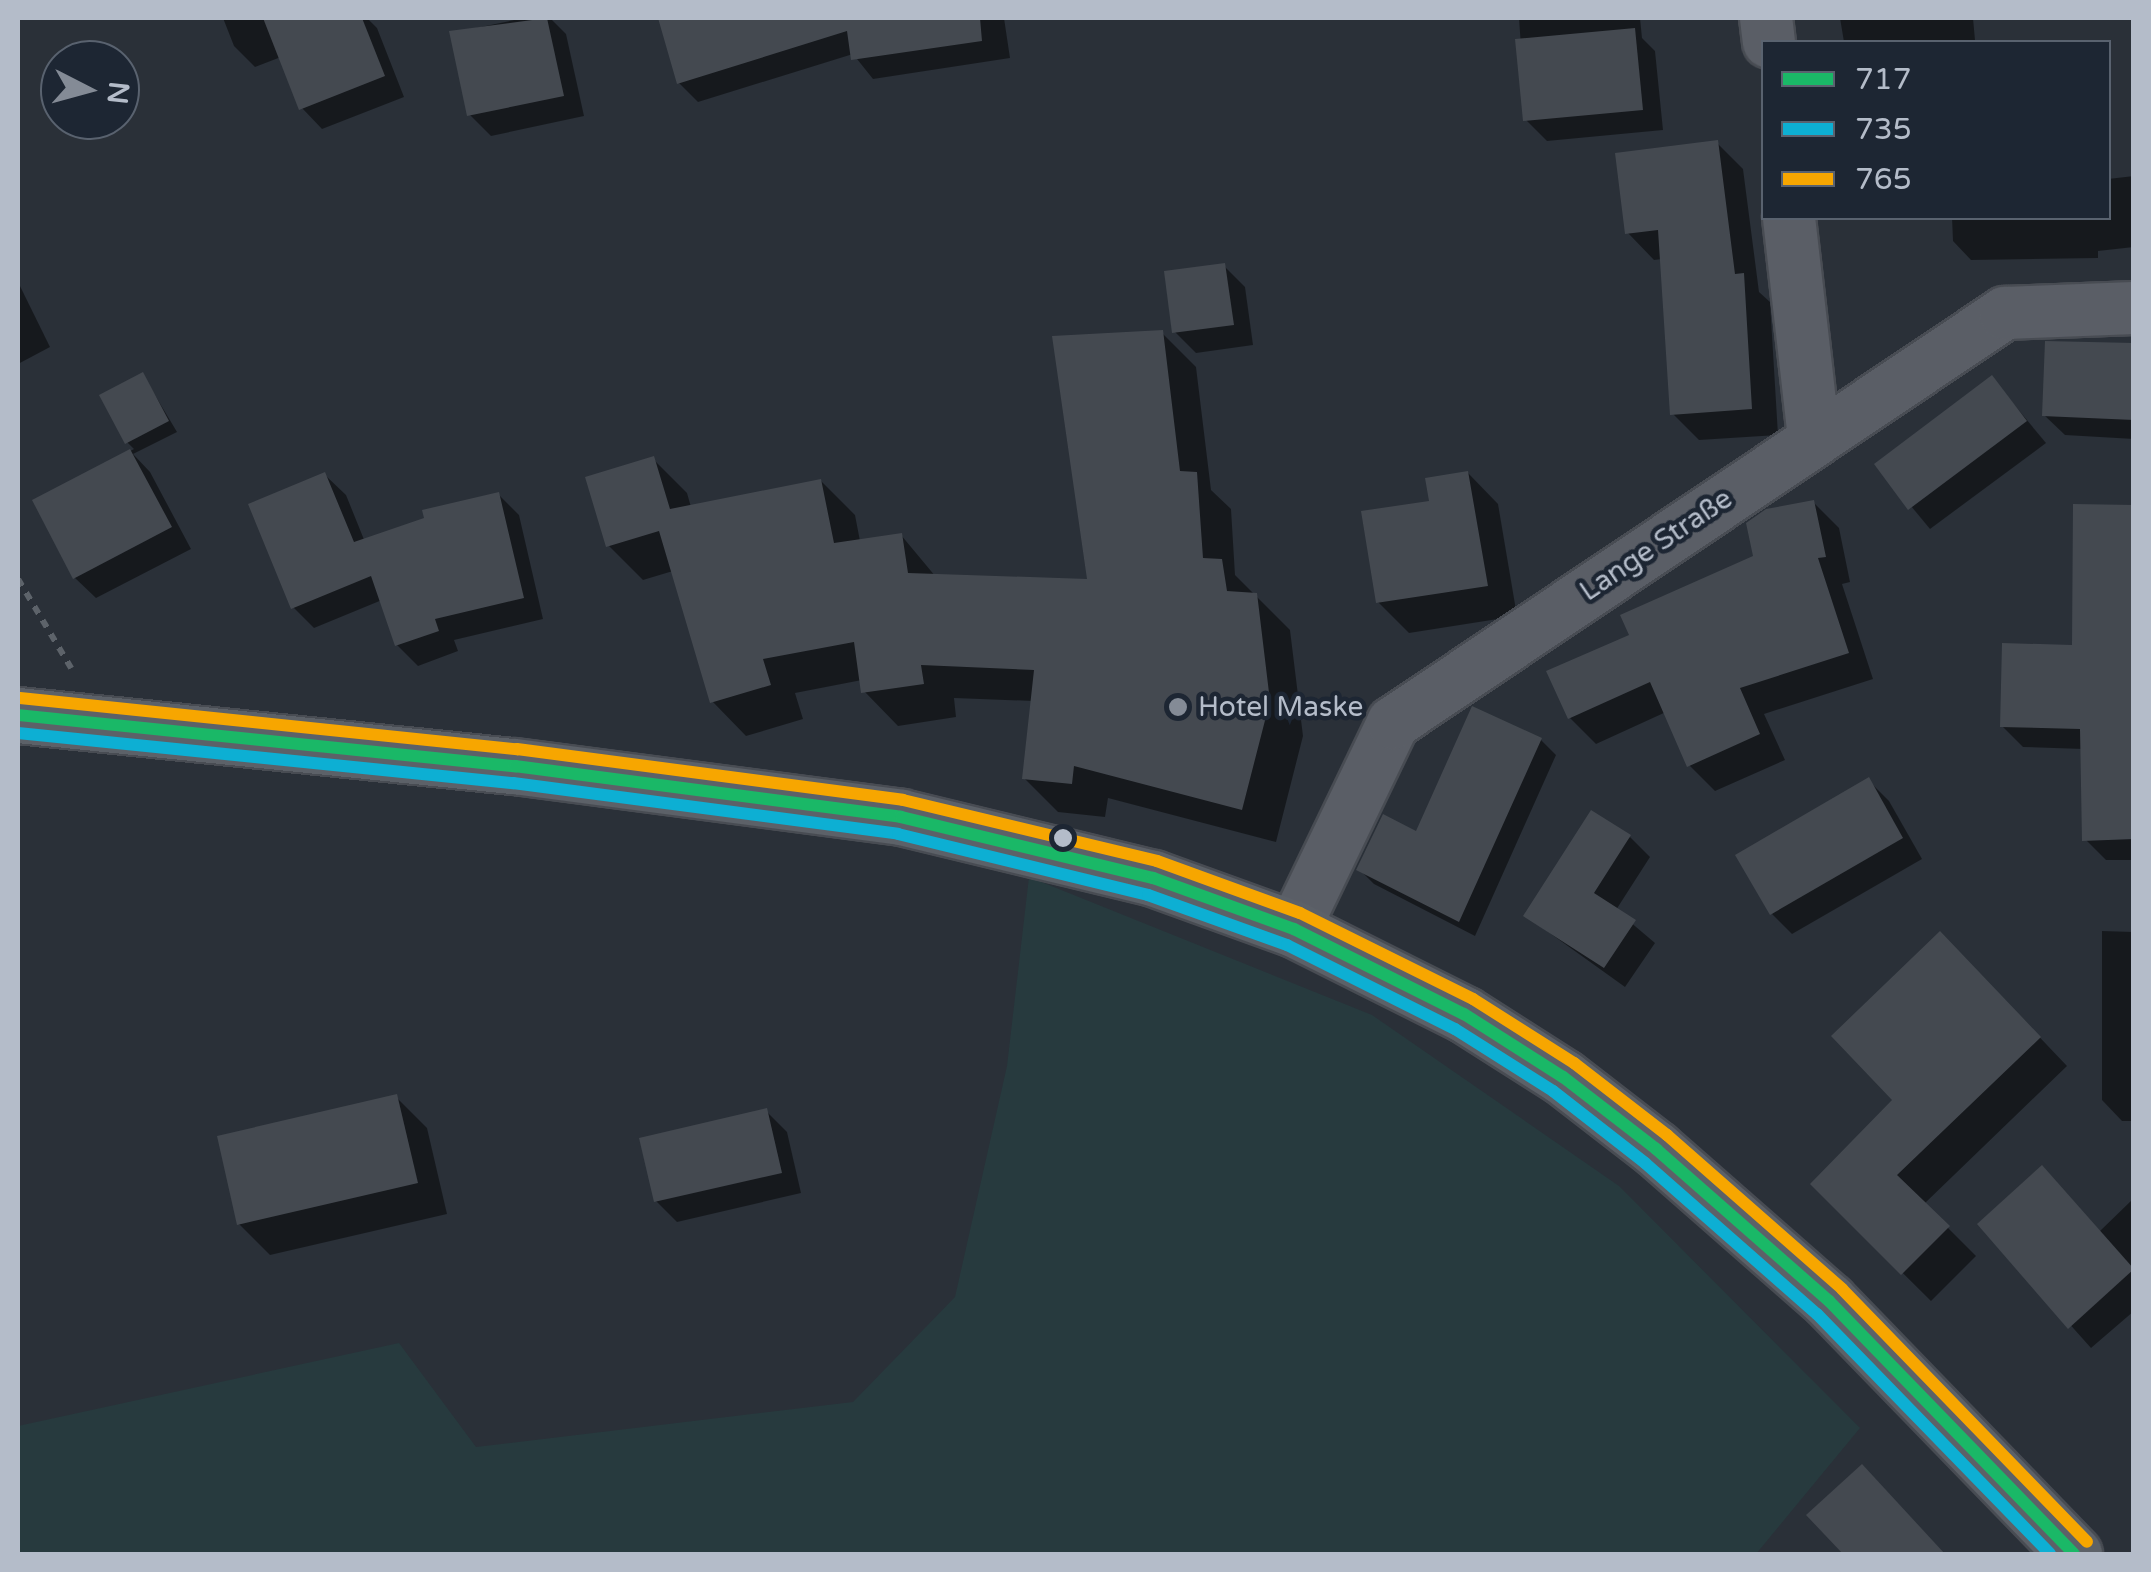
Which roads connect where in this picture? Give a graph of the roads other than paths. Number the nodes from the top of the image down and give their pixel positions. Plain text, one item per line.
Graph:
1 (1789, 220) edge
2 (2134, 308) edge
3 (1814, 438) junction
4 (18, 715) edge
5 (1294, 929) junction
6 (2074, 1554) edge

1 - 3 street
2 - 3 street, Lange Straße
3 - 5 street, Lange Straße
4 - 5 main road
5 - 6 main road

